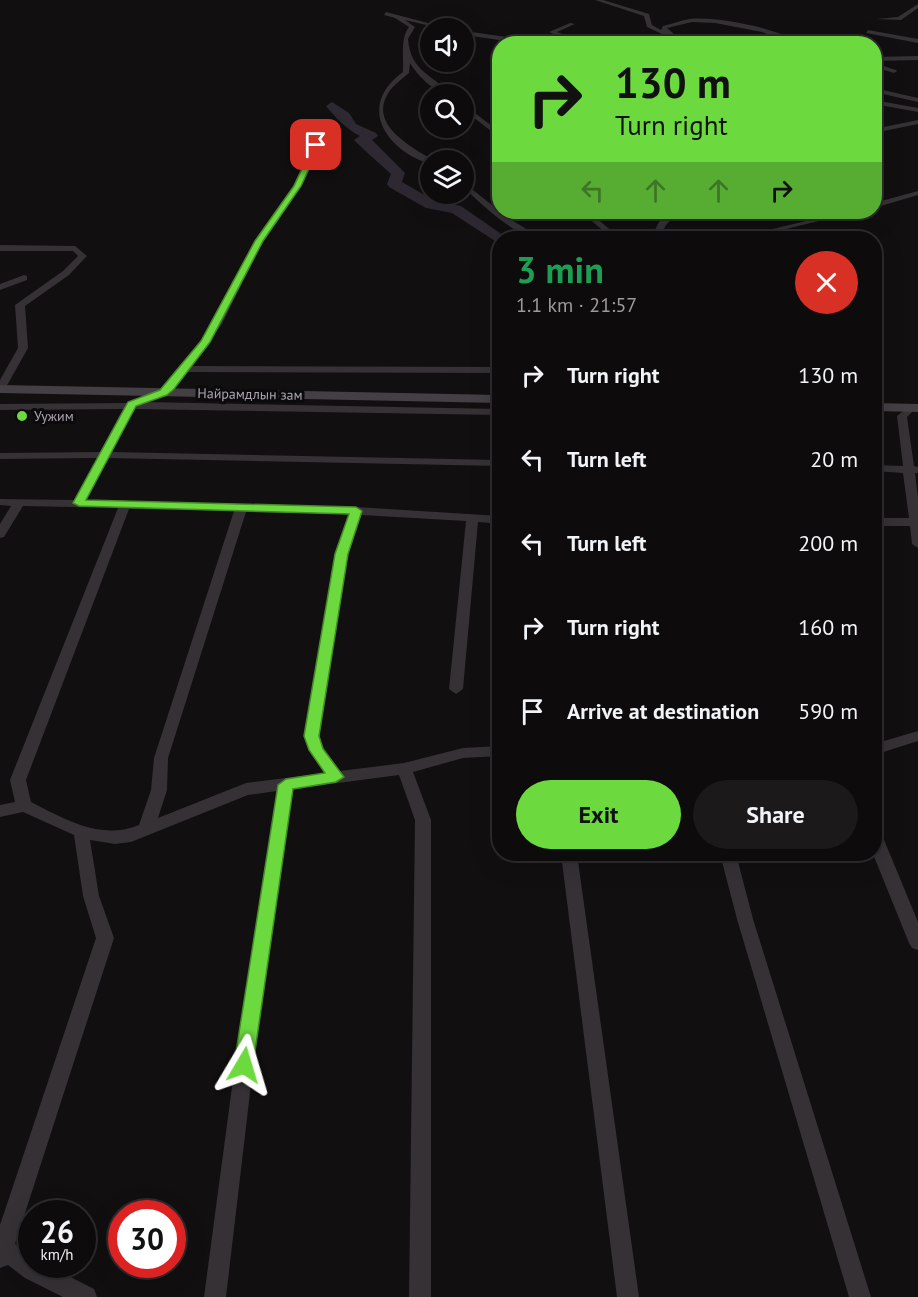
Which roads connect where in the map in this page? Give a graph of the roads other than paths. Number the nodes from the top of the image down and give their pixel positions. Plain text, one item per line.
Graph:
1 (598, 0) edge
2 (918, 6) edge
3 (386, 14) dead end
4 (398, 18) junction
5 (879, 19) dead end
6 (420, 23) edge
7 (572, 24) dead end
8 (868, 32) dead end
9 (474, 34) edge
10 (563, 36) edge
11 (672, 36) edge
12 (673, 36) edge
13 (785, 36) edge
14 (492, 37) edge
15 (918, 41) edge
16 (407, 56) junction
17 (918, 58) edge
18 (882, 59) edge
19 (882, 67) edge
20 (894, 71) dead end
21 (433, 84) edge
22 (882, 92) edge
23 (918, 100) edge
24 (882, 103) edge
25 (918, 110) edge
26 (474, 115) edge
27 (918, 122) edge
28 (882, 129) edge
29 (492, 130) edge
30 (320, 135) dead end
31 (420, 155) edge
32 (474, 193) edge
33 (918, 193) edge
34 (882, 204) edge
35 (492, 208) edge
36 (505, 219) edge
37 (593, 219) edge
38 (822, 219) edge
39 (525, 231) edge
40 (608, 231) edge
41 (769, 231) edge
42 (0, 248) edge
43 (24, 278) dead end
44 (0, 287) edge
45 (185, 369) junction
46 (492, 370) edge
47 (0, 389) edge
48 (74, 390) junction
49 (164, 392) junction
50 (492, 399) edge
51 (130, 406) junction
52 (0, 407) edge
53 (61, 407) junction
54 (882, 407) edge
55 (914, 408) edge
56 (492, 412) edge
57 (105, 455) junction
58 (0, 456) edge
59 (492, 463) edge
60 (882, 468) edge
61 (913, 470) edge
62 (0, 502) edge
63 (19, 503) junction
64 (79, 503) junction
65 (125, 504) junction
66 (241, 509) junction
67 (356, 511) junction
68 (472, 519) junction
69 (492, 520) edge
70 (916, 521) edge
71 (882, 522) edge
72 (0, 534) edge
73 (918, 544) edge
74 (456, 689) dead end
75 (918, 736) edge
76 (882, 747) edge
77 (492, 751) edge
78 (404, 769) junction
79 (336, 777) junction
80 (286, 785) junction
81 (24, 806) junction
82 (0, 811) edge
83 (146, 829) junction
84 (81, 832) junction
85 (882, 855) edge
86 (570, 861) edge
87 (730, 861) edge
88 (918, 943) edge
89 (2, 1250) edge
90 (86, 1297) edge
91 (215, 1297) edge
92 (420, 1297) edge
93 (628, 1297) edge
94 (860, 1297) edge

1 - 11 street
2 - 5 street
3 - 4 street
4 - 6 street
4 - 16 street
7 - 10 street
8 - 15 street
9 - 14 street
12 - 13 street
16 - 21 street
16 - 31 street
17 - 18 street
19 - 20 street
22 - 23 street
24 - 25 street
26 - 29 street
27 - 28 street
30 - 45 street
32 - 35 street
33 - 34 street
36 - 39 street
37 - 40 street
38 - 41 street
42 - 47 street
43 - 44 street
45 - 46 street
45 - 49 street
47 - 48 main road, Найрамдлын зам
48 - 49 main road, Найрамдлын зам
48 - 53 street
49 - 50 main road, Найрамдлын зам
49 - 51 street
51 - 53 street
51 - 56 street
51 - 57 street
52 - 53 street
54 - 55 main road
55 - 61 street
57 - 58 street
57 - 59 street
57 - 64 street
60 - 61 street
61 - 70 street
62 - 63 street
63 - 64 street
63 - 72 street
64 - 65 street
65 - 66 street
65 - 81 street
66 - 67 street
66 - 83 street
67 - 68 street
67 - 79 street
68 - 69 street
68 - 74 street
70 - 71 street
70 - 73 street
75 - 76 street
77 - 78 street
78 - 79 street
78 - 92 street
79 - 80 street
80 - 83 street
80 - 91 street
81 - 82 street
81 - 84 street
83 - 84 street
84 - 89 street
85 - 88 street
86 - 93 street
87 - 94 street
89 - 90 street

